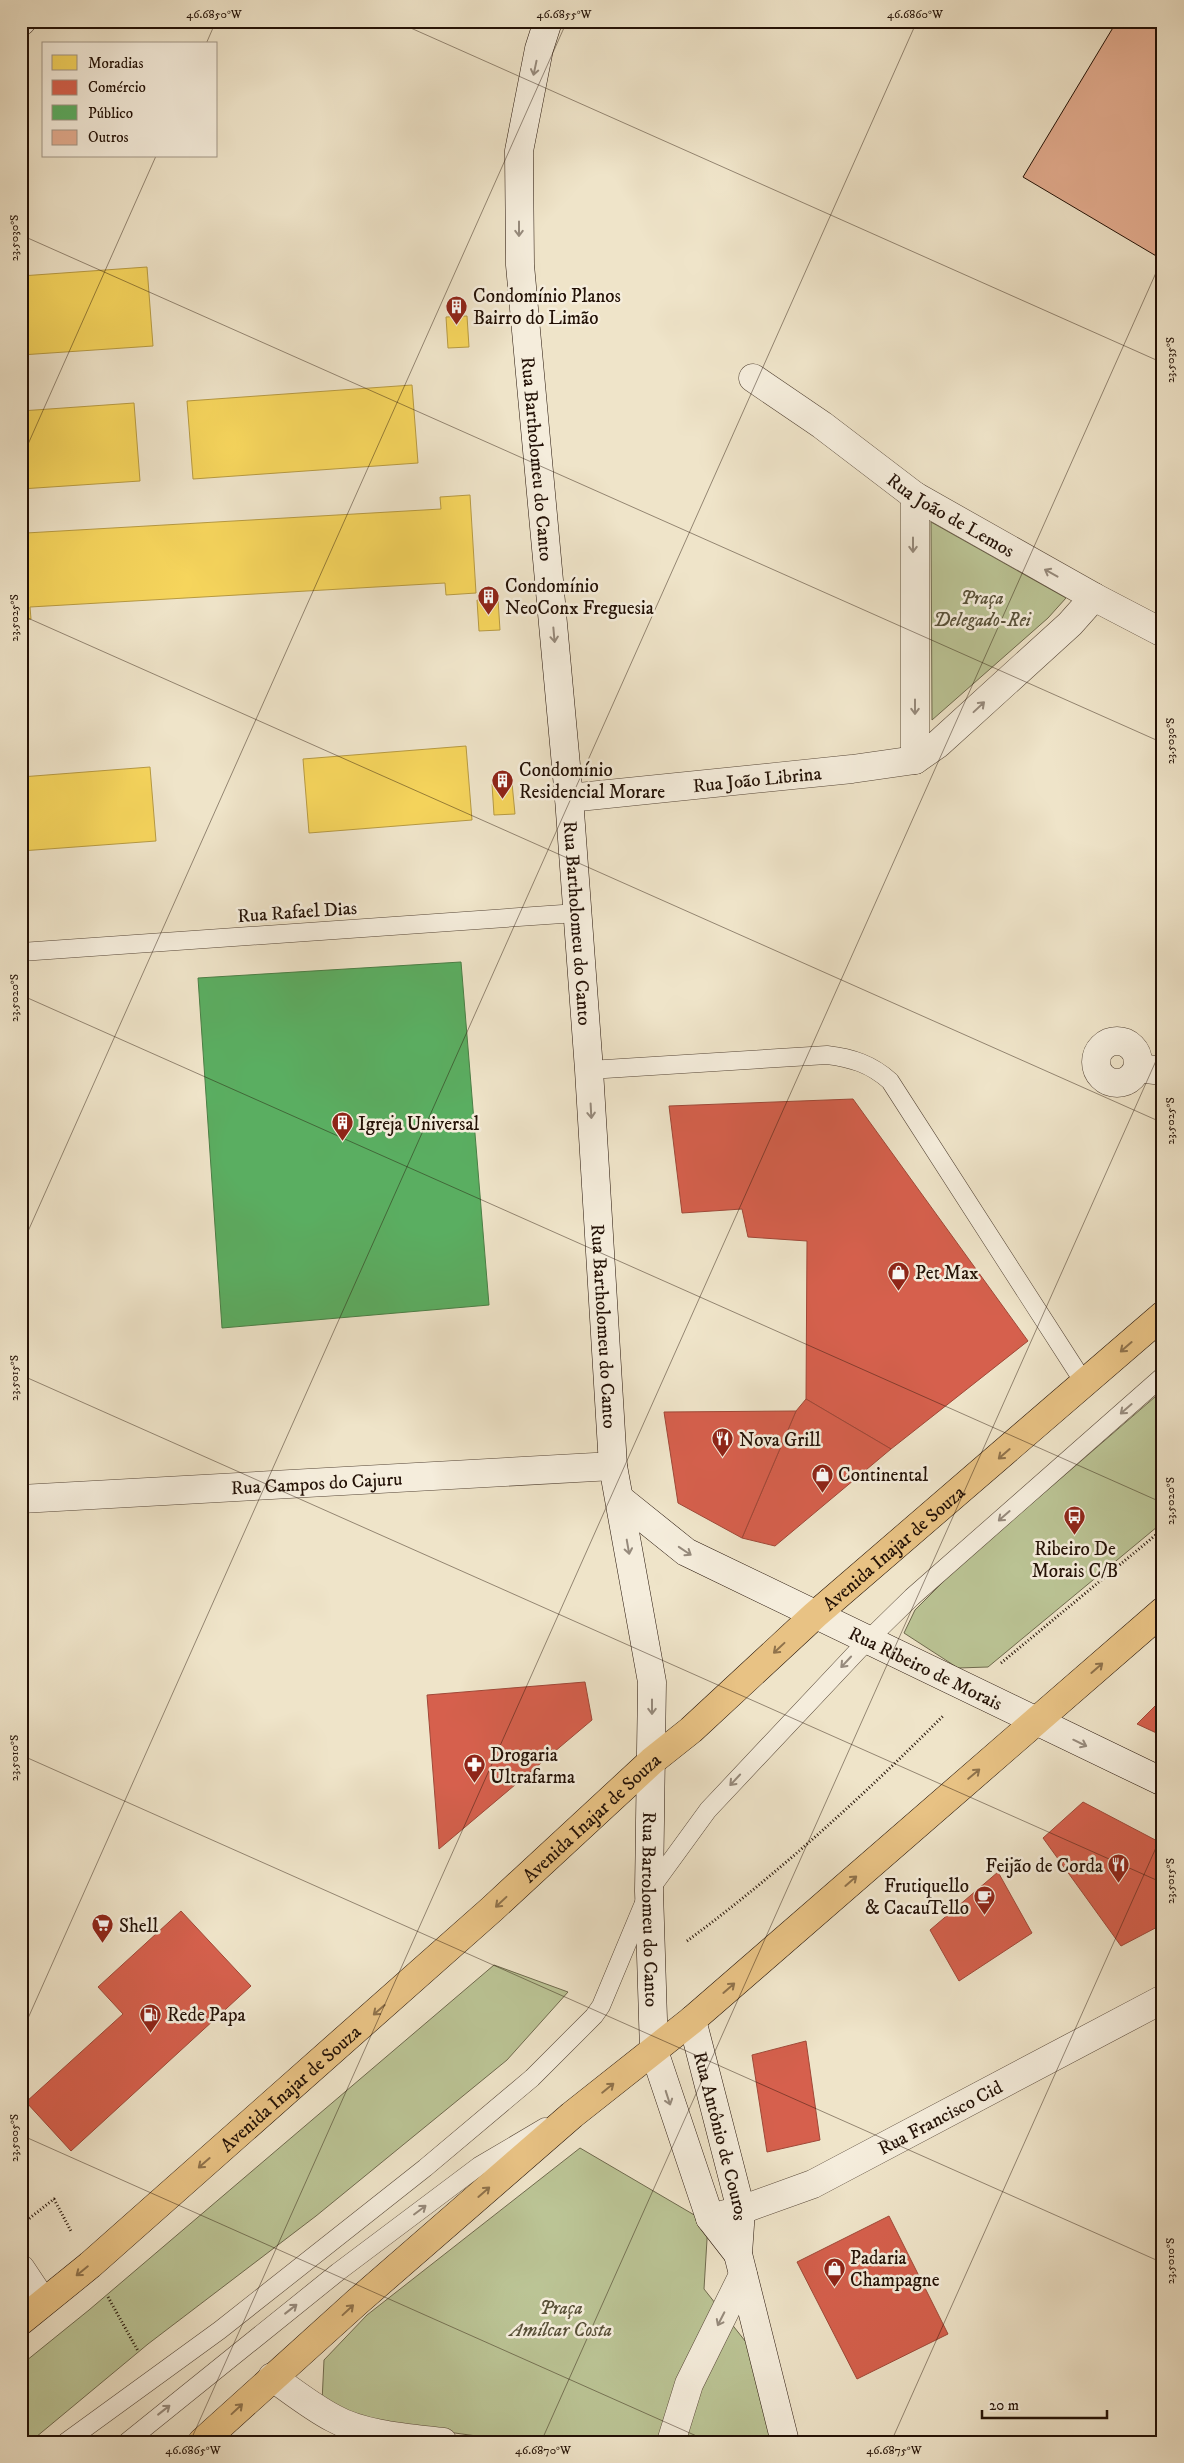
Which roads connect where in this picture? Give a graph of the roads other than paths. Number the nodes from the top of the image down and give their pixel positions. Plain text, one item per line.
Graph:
1 (548, 21) edge
2 (753, 378) dead end
3 (915, 496) junction
4 (1094, 597) junction
5 (1163, 633) edge
6 (915, 760) junction
7 (569, 798) junction
8 (577, 912) junction
9 (21, 952) edge
10 (589, 1070) junction
11 (1163, 1315) edge
12 (1163, 1376) edge
13 (1085, 1384) junction
14 (613, 1466) junction
15 (21, 1499) edge
16 (620, 1499) junction
17 (1163, 1612) edge
18 (815, 1616) junction
19 (867, 1641) junction
20 (1036, 1722) junction
21 (652, 1762) junction
22 (1163, 1782) edge
23 (649, 1891) junction
24 (1163, 1999) edge
25 (692, 2020) junction
26 (654, 2051) junction
27 (572, 2115) junction
28 (741, 2210) junction
29 (710, 2218) junction
30 (741, 2265) junction
31 (21, 2269) edge
32 (43, 2302) junction
33 (21, 2321) edge
34 (272, 2377) junction
35 (366, 2436) edge
36 (66, 2442) edge
37 (126, 2442) edge
38 (202, 2442) edge
39 (443, 2442) edge
40 (671, 2442) edge
41 (785, 2442) edge

1 -> 7 street, Rua Bartholomeu do Canto
2 - 3 street, Rua João de Lemos
4 -> 3 street, Rua João de Lemos
3 -> 6 street
4 - 5 street, Rua João de Lemos
6 -> 4 street, Rua João Librina
6 - 7 street, Rua João Librina
7 - 8 street, Rua Bartholomeu do Canto
8 - 9 lane, Rua Rafael Dias
8 - 10 street, Rua Bartholomeu do Canto
10 - 13 lane
10 -> 14 street, Rua Bartholomeu do Canto
11 -> 13 main road, Avenida Inajar de Souza
12 -> 19 lane
13 -> 18 main road, Avenida Inajar de Souza
14 - 15 street, Rua Campos do Cajuru
14 - 16 street, Rua Bartholomeu do Canto
16 -> 18 street, Rua Ribeiro de Morais
16 -> 21 street, Rua Bartolomeu do Canto
20 -> 17 main road
18 - 19 street, Rua Ribeiro de Morais
18 -> 21 main road, Avenida Inajar de Souza
19 - 20 street, Rua Ribeiro de Morais
19 -> 23 lane
20 -> 22 street, Rua Ribeiro de Morais
25 -> 20 main road
21 - 23 street, Rua Bartolomeu do Canto
21 -> 32 main road, Avenida Inajar de Souza
23 - 26 street, Rua Bartolomeu do Canto
23 - 36 lane
24 - 28 street, Rua Francisco Cid
25 - 26 main road
25 - 28 street, Rua Antônio de Couros
27 -> 26 main road
26 -> 29 street, Rua Antônio de Couros
34 -> 27 main road
37 -> 27 lane
28 - 29 street, Rua Francisco Cid
28 - 30 street, Rua Antônio de Couros
29 - 30 street, Rua Antônio de Couros
30 -> 40 street
30 - 41 street, Rua Antônio de Couros
31 - 32 street
32 - 33 main road, Avenida Inajar de Souza
34 - 35 street
38 -> 34 main road
35 - 39 street

